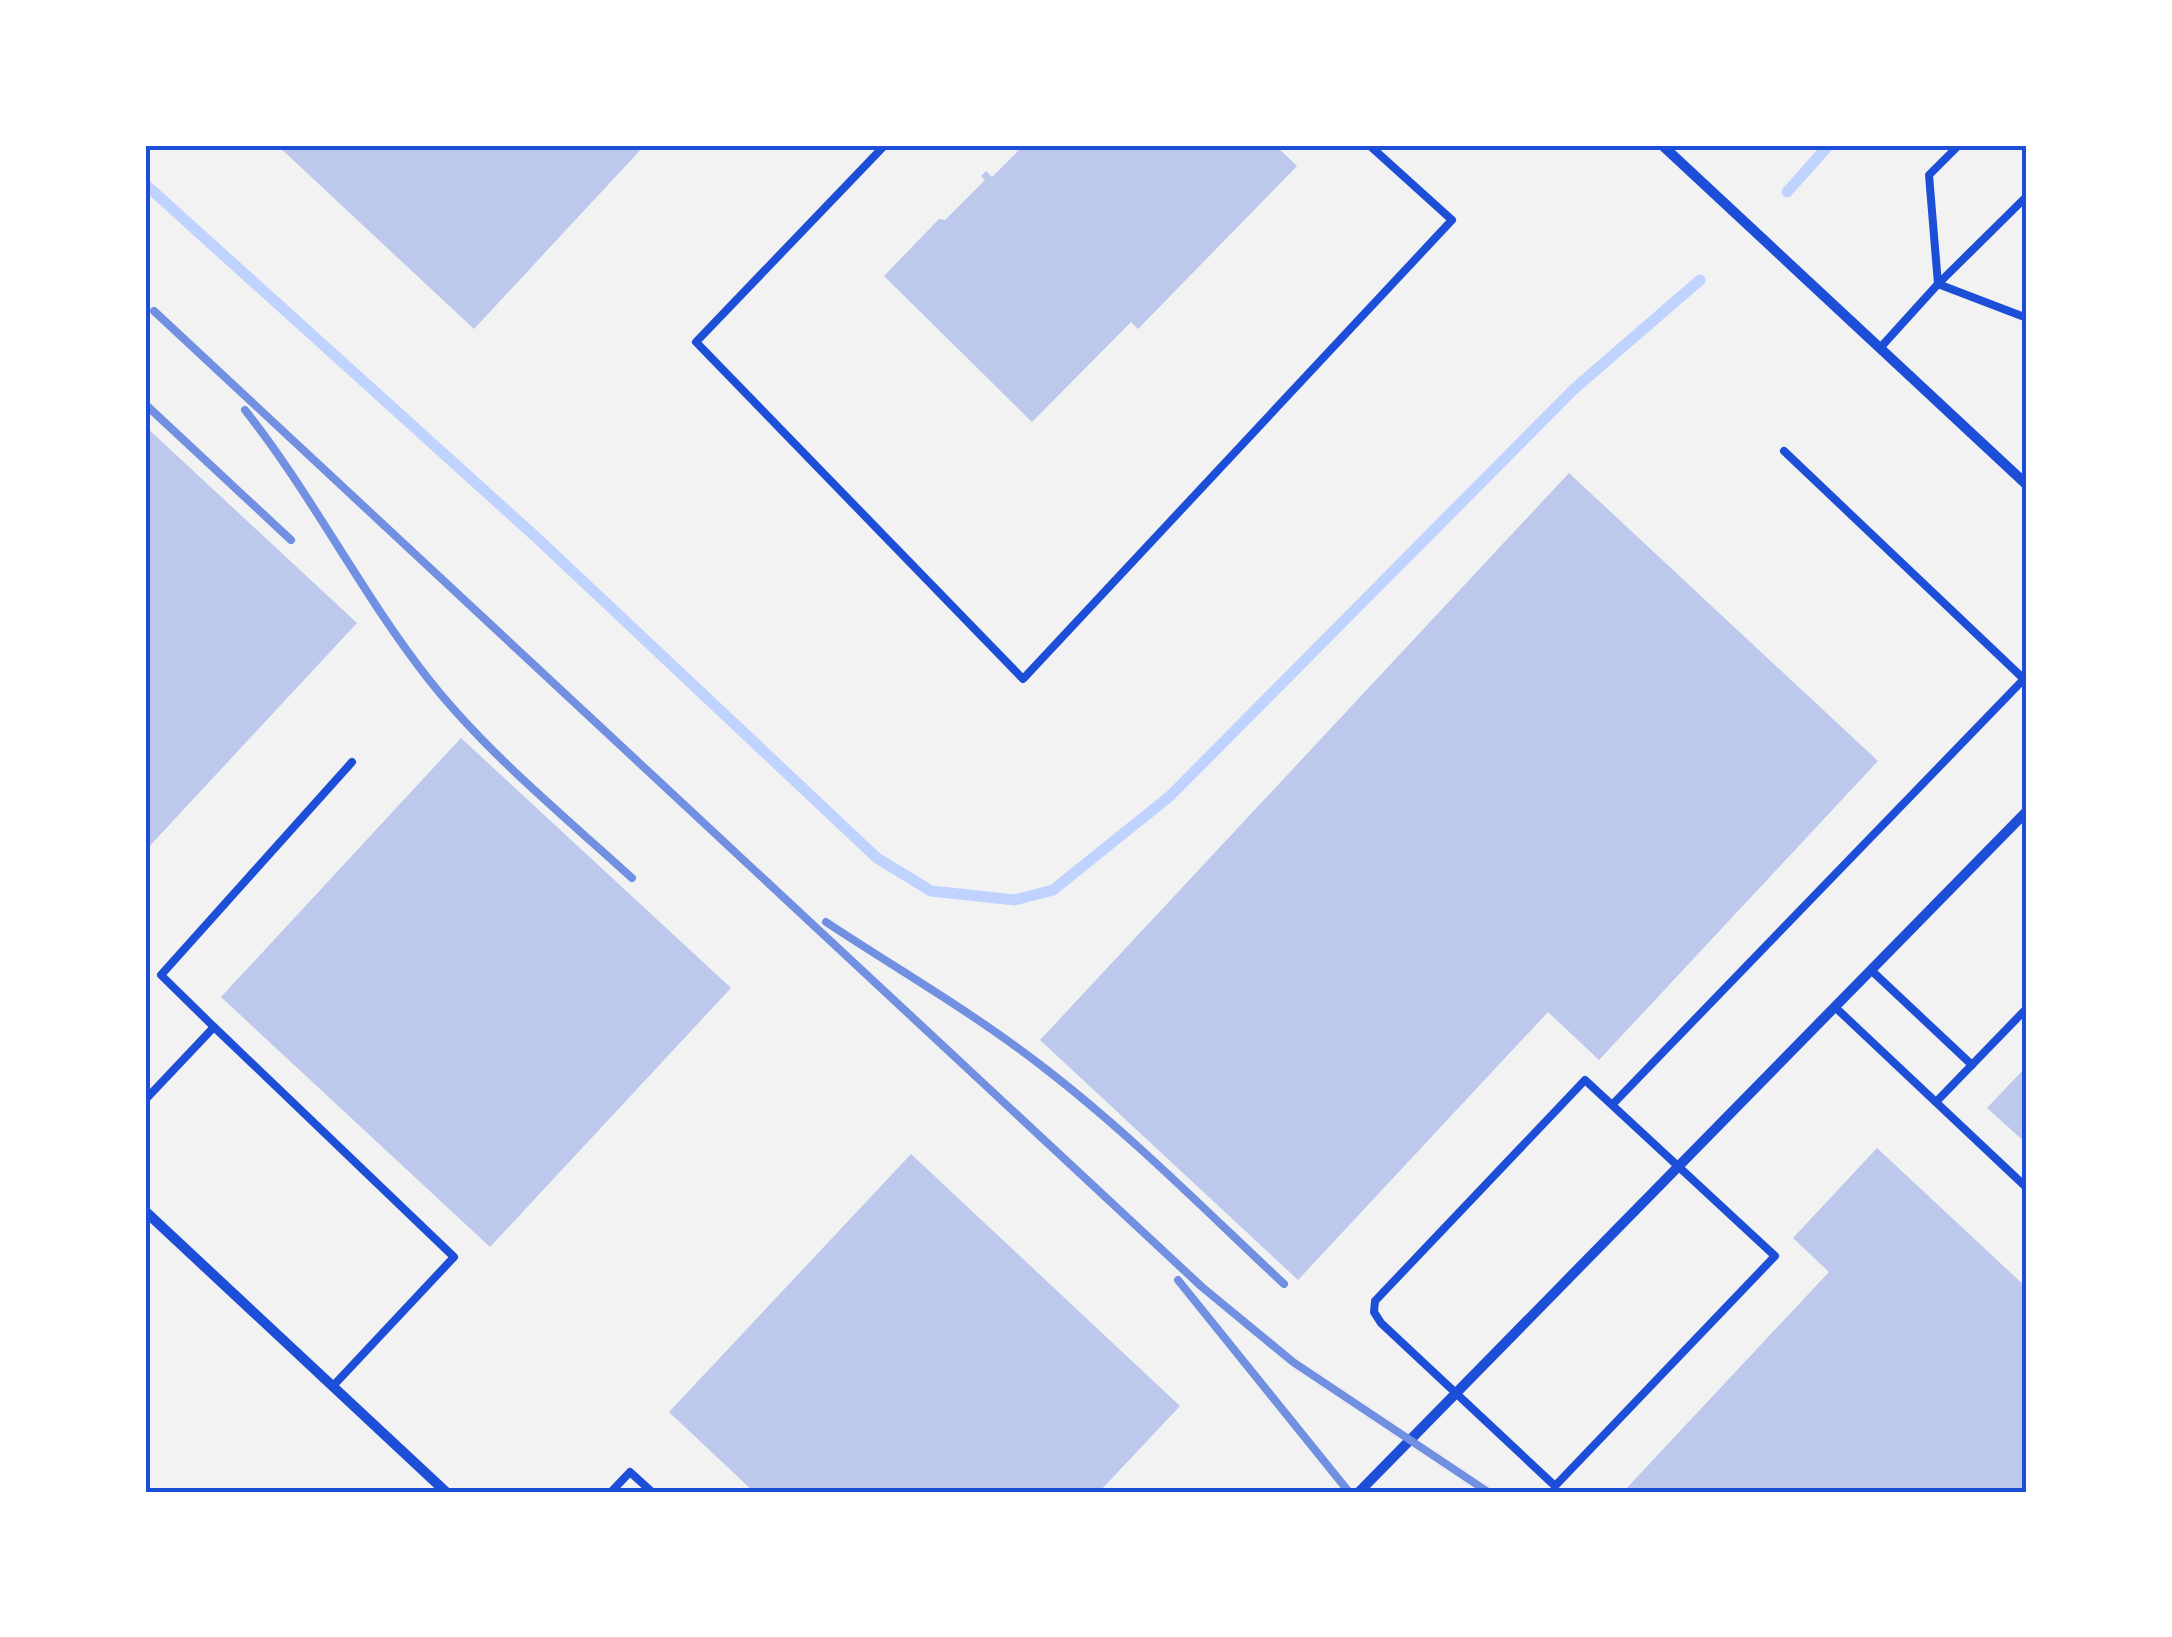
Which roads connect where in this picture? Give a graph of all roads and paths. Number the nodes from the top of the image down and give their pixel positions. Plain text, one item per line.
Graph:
1 (885, 145) edge
2 (1369, 145) edge
3 (1662, 145) edge
4 (1959, 145) edge
5 (2027, 196) edge
6 (1938, 284) junction
7 (2027, 318) edge
8 (1880, 348) junction
9 (1784, 452) dead end
10 (2027, 485) edge
11 (2026, 681) edge
12 (352, 762) dead end
13 (2027, 811) edge
14 (1872, 971) junction
15 (1836, 1008) junction
16 (2027, 1008) edge
17 (214, 1028) junction
18 (1972, 1065) junction
19 (145, 1100) edge
20 (1936, 1102) junction
21 (1612, 1106) junction
22 (1678, 1167) junction
23 (2027, 1188) edge
24 (145, 1211) edge
25 (332, 1386) junction
26 (1455, 1393) junction
27 (441, 1490) edge
28 (610, 1492) edge
29 (652, 1492) edge
30 (1360, 1492) edge

1 - 2 lane
3 - 8 street
4 - 6 lane
5 - 6 lane
6 - 7 lane
6 - 8 lane
8 - 10 street
9 - 11 lane
11 - 21 lane
12 - 17 lane
13 - 14 street
14 - 15 street
14 - 18 lane
15 - 20 lane
15 - 22 street
16 - 18 lane
17 - 19 lane
17 - 25 lane
18 - 20 lane
20 - 23 lane
21 - 22 lane
21 - 26 lane
22 - 26 street
22 - 26 lane
24 - 25 street
25 - 27 street
26 - 30 street
28 - 29 lane

